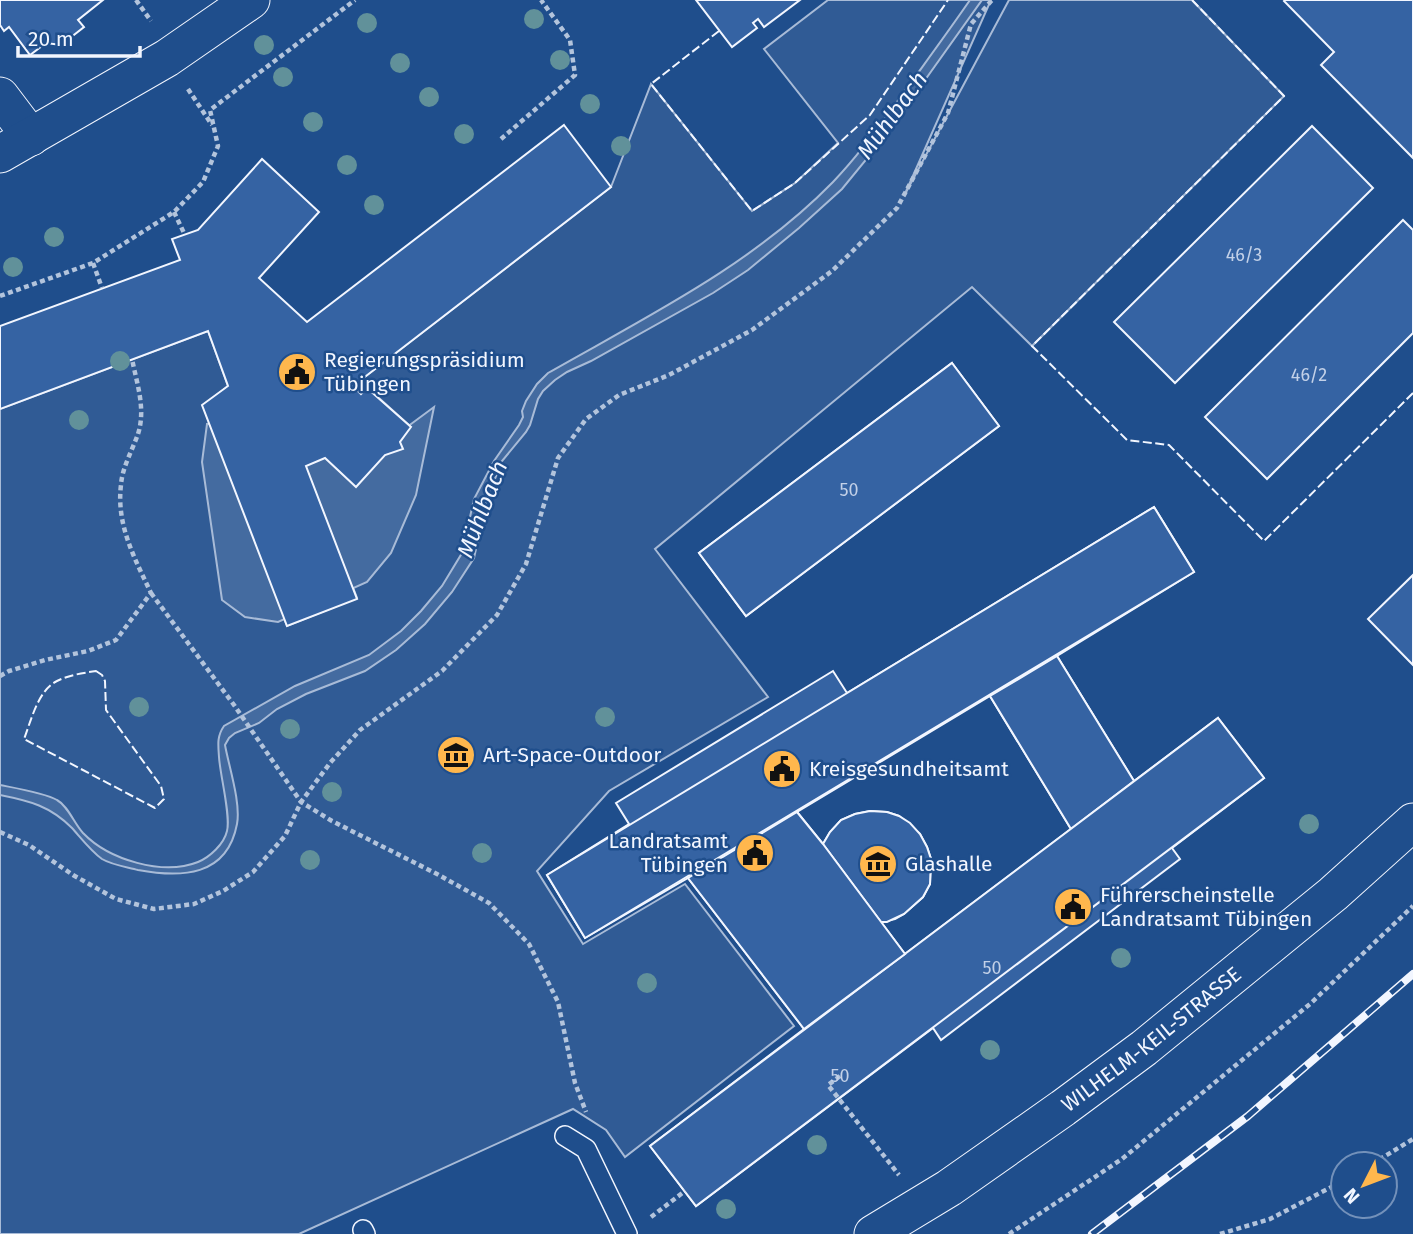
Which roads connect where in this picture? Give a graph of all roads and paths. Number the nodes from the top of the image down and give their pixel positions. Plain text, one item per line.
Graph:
1 (251, 0) edge
2 (355, 0) edge
3 (541, 0) edge
4 (992, 0) edge
5 (0, 96) edge
6 (501, 139) dead end
7 (15, 146) edge
8 (174, 212) junction
9 (184, 233) dead end
10 (93, 263) junction
11 (102, 288) dead end
12 (0, 296) edge
13 (132, 359) dead end
14 (151, 593) junction
15 (0, 676) edge
16 (302, 803) junction
17 (1413, 822) edge
18 (0, 832) edge
19 (1413, 906) edge
20 (840, 1076) dead end
21 (580, 1096) dead end
22 (565, 1136) dead end
23 (1413, 1139) edge
24 (1395, 1150) edge
25 (1329, 1188) edge
26 (685, 1191) dead end
27 (922, 1204) junction
28 (651, 1218) dead end
29 (626, 1234) edge
30 (873, 1234) edge
31 (1009, 1234) edge
32 (1220, 1234) edge

1 - 7 street
2 - 8 path
3 - 6 path
4 - 16 path
5 - 7 street
8 - 9 path
8 - 10 path
10 - 11 path
10 - 12 path
13 - 14 path
14 - 15 path
14 - 16 path
16 - 18 path
16 - 21 path
17 - 27 street, WILHELM-KEIL-STRASSE
19 - 31 path
20 - 27 path
22 - 29 lane
23 - 24 path
25 - 32 path
26 - 28 path
27 - 30 street, WILHELM-KEIL-STRASSE

